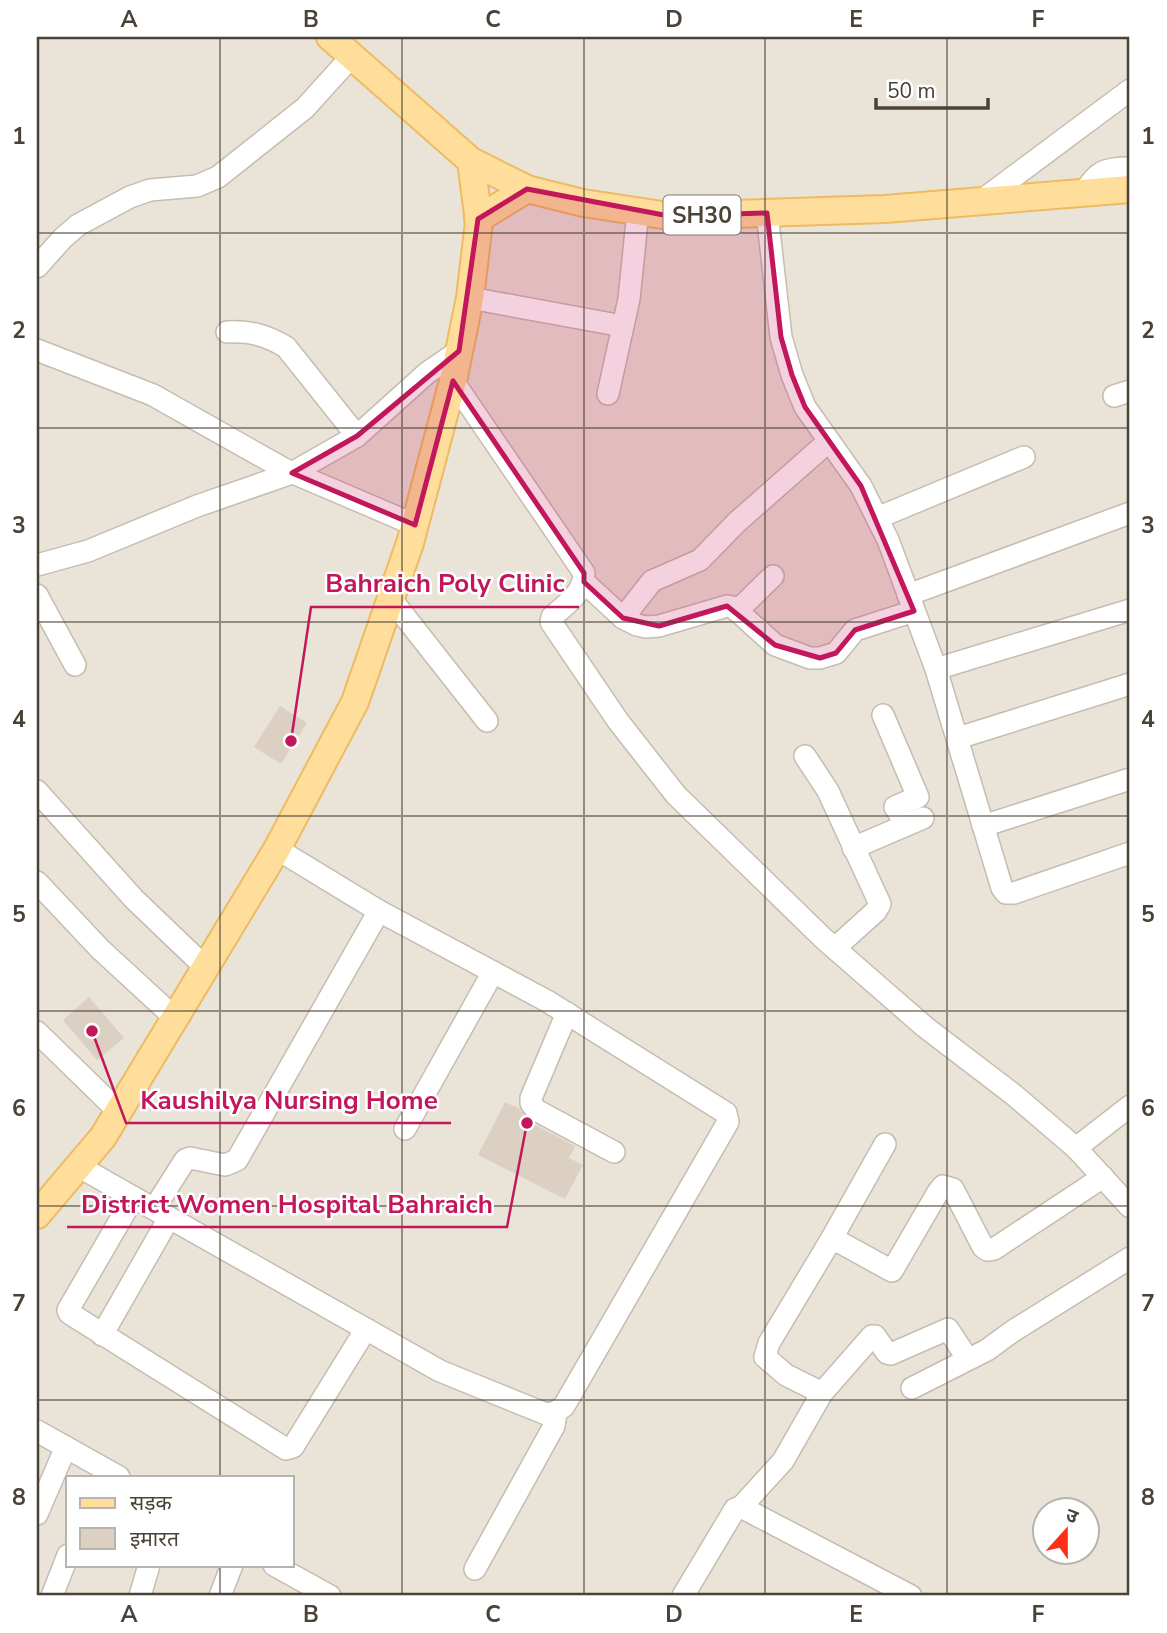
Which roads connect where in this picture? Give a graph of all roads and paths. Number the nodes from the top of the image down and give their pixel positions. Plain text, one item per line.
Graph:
1 (330, 37) edge
2 (352, 56) junction
3 (1130, 90) edge
4 (471, 162) junction
5 (1130, 168) edge
6 (527, 189) junction
7 (1130, 189) edge
8 (1084, 193) junction
9 (981, 201) junction
10 (638, 211) junction
11 (767, 213) junction
12 (478, 219) junction
13 (37, 267) edge
14 (470, 298) junction
15 (622, 326) junction
16 (227, 332) dead end
17 (37, 350) edge
18 (459, 351) junction
19 (453, 381) junction
20 (608, 394) dead end
21 (357, 436) junction
22 (828, 441) junction
23 (1024, 457) dead end
24 (292, 473) junction
25 (1130, 513) edge
26 (877, 518) junction
27 (415, 525) junction
28 (37, 565) edge
29 (773, 576) dead end
30 (584, 582) junction
31 (37, 595) edge
32 (391, 599) junction
33 (911, 603) junction
34 (1130, 610) edge
35 (737, 611) junction
36 (623, 618) junction
37 (75, 665) dead end
38 (936, 669) junction
39 (1130, 684) edge
40 (883, 715) dead end
41 (487, 721) dead end
42 (958, 738) junction
43 (805, 756) dead end
44 (1130, 779) edge
45 (37, 791) edge
46 (983, 825) junction
47 (853, 848) junction
48 (277, 849) junction
49 (1130, 853) edge
50 (37, 882) edge
51 (379, 911) junction
52 (835, 948) junction
53 (205, 967) junction
54 (493, 972) junction
55 (566, 1013) junction
56 (174, 1018) junction
57 (37, 1032) edge
58 (1130, 1106) edge
59 (118, 1111) junction
60 (405, 1129) dead end
61 (885, 1144) dead end
62 (1076, 1148) junction
63 (614, 1152) dead end
64 (78, 1166) junction
65 (1103, 1177) junction
66 (134, 1198) junction
67 (1130, 1207) edge
68 (161, 1213) junction
69 (37, 1215) edge
70 (832, 1238) junction
71 (1130, 1258) edge
72 (366, 1329) junction
73 (102, 1335) junction
74 (967, 1358) junction
75 (912, 1388) dead end
76 (822, 1393) junction
77 (556, 1412) junction
78 (37, 1430) edge
79 (66, 1447) junction
80 (107, 1474) edge
81 (741, 1507) junction
82 (37, 1514) edge
83 (66, 1560) edge
84 (149, 1566) edge
85 (232, 1566) edge
86 (276, 1566) edge
87 (475, 1569) dead end
88 (326, 1595) edge
89 (52, 1596) edge
90 (140, 1596) edge
91 (220, 1596) edge
92 (683, 1596) edge
93 (911, 1596) edge

1 - 2 main road, SH30
2 - 4 main road, SH30
2 - 13 street
3 - 9 street
4 - 6 main road, SH30
4 - 12 main road
5 - 8 street
6 - 10 main road, SH30
6 - 12 main road
7 - 8 main road, SH30
8 - 9 main road, SH30
9 - 11 main road, SH30
10 - 11 main road, SH30
10 - 15 street
11 - 22 street
12 - 14 main road
14 - 15 street
14 - 18 main road
15 - 20 street
16 - 21 street
17 - 24 street
18 - 19 main road
18 - 21 street
19 - 27 main road
19 - 30 street
21 - 24 street
22 - 26 street
22 - 36 street
23 - 26 street
24 - 27 street
24 - 28 street
25 - 33 street
26 - 33 street
27 - 32 main road
29 - 35 street
30 - 36 street
30 - 52 street
31 - 37 street
32 - 41 street
32 - 48 main road
33 - 35 street
33 - 38 street
34 - 38 street
35 - 36 street
38 - 42 street
39 - 42 street
40 - 47 street
42 - 46 street
43 - 47 street
44 - 46 street
45 - 53 street
46 - 49 street
47 - 52 street
48 - 51 street
48 - 53 main road
50 - 56 street
51 - 54 street
51 - 68 street
52 - 62 street
53 - 56 main road
54 - 55 street
54 - 60 street
55 - 63 street
55 - 77 street
56 - 59 main road
57 - 59 street
58 - 62 street
59 - 64 main road
61 - 70 street
62 - 65 street
64 - 66 street
64 - 69 main road
65 - 67 street
65 - 70 street
66 - 68 street
66 - 73 street
68 - 72 street
68 - 73 street
70 - 76 street
71 - 74 street
72 - 73 street
72 - 77 street
74 - 75 street
74 - 76 street
76 - 81 street
77 - 87 street
78 - 79 street
79 - 80 street
79 - 82 street
81 - 92 street
81 - 93 street
83 - 89 street
84 - 90 street
85 - 91 street
86 - 88 street

